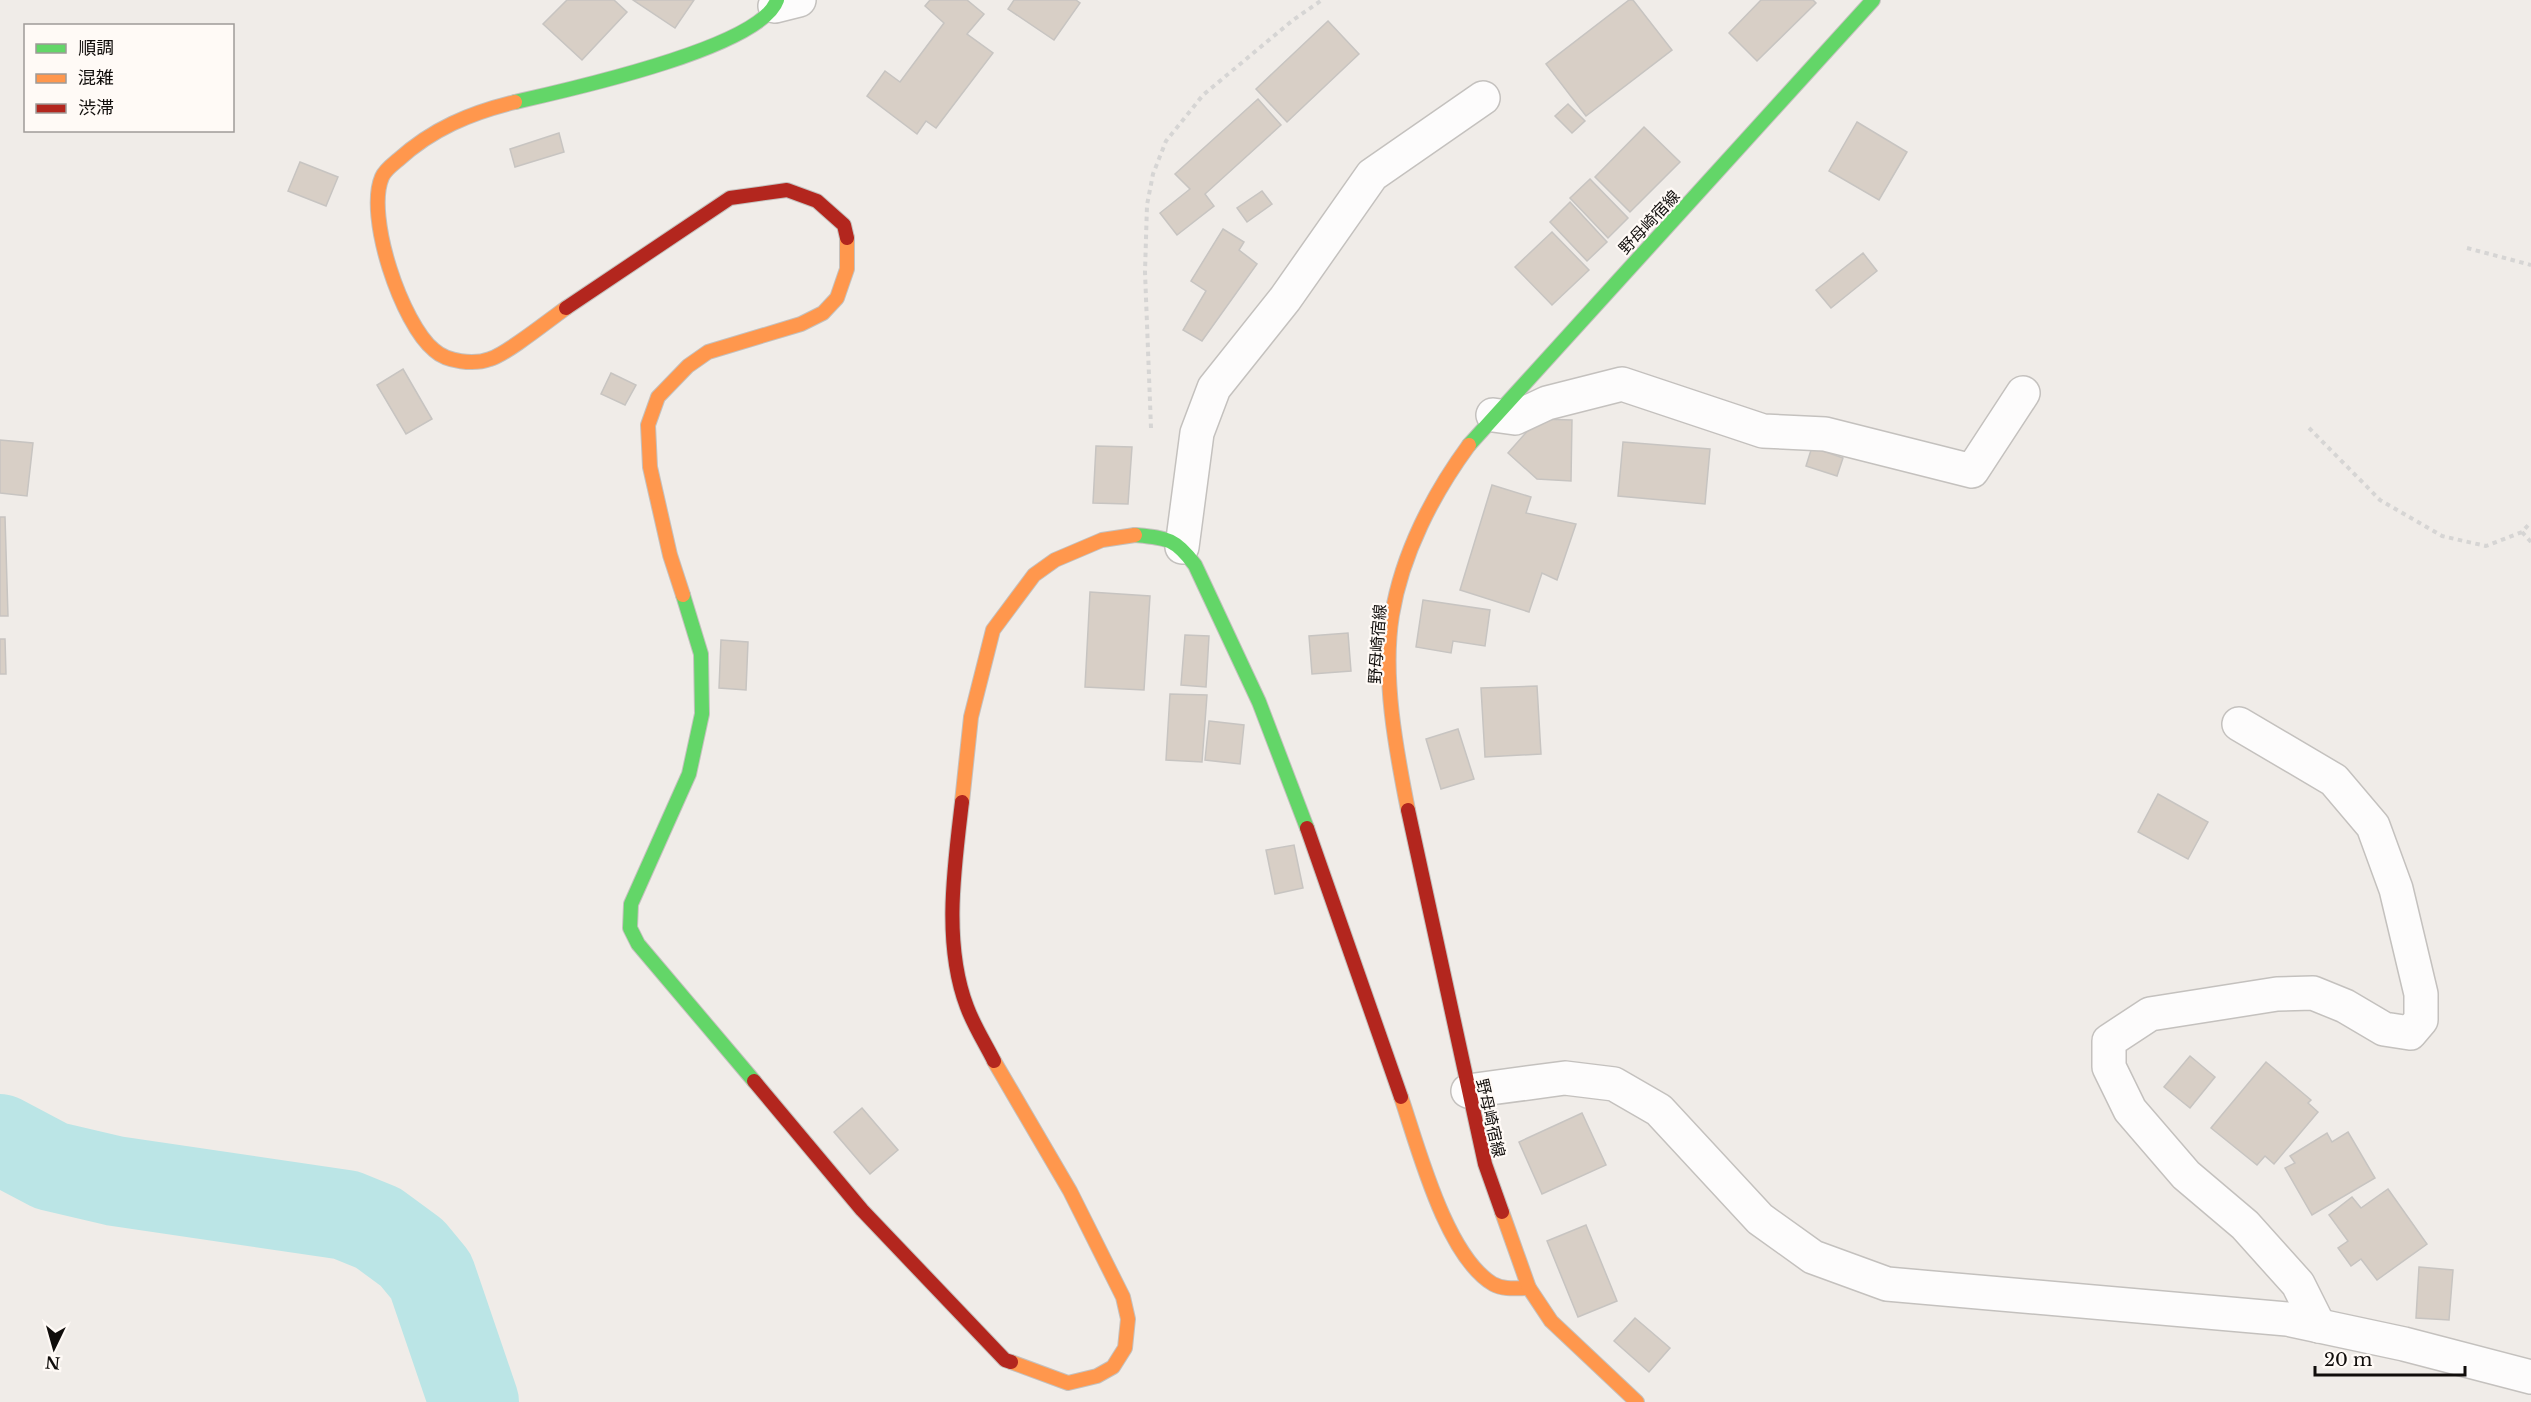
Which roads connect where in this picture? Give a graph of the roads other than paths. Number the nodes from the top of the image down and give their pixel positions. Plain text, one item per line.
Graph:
1 (1873, 0) edge
2 (783, 2) edge
3 (1483, 98) dead end
4 (2023, 393) dead end
5 (1493, 415) junction
6 (1182, 547) junction
7 (2239, 724) dead end
8 (1468, 1091) junction
9 (1528, 1288) junction
10 (2319, 1326) junction
11 (2531, 1377) edge
12 (1637, 1402) edge

1 - 5 street, 野母崎宿線
2 - 6 street
3 - 6 street
4 - 5 street
5 - 8 street, 野母崎宿線
6 - 9 street
7 - 10 street
8 - 9 street, 野母崎宿線
8 - 10 street
9 - 12 street, 野母崎宿線
10 - 11 street

